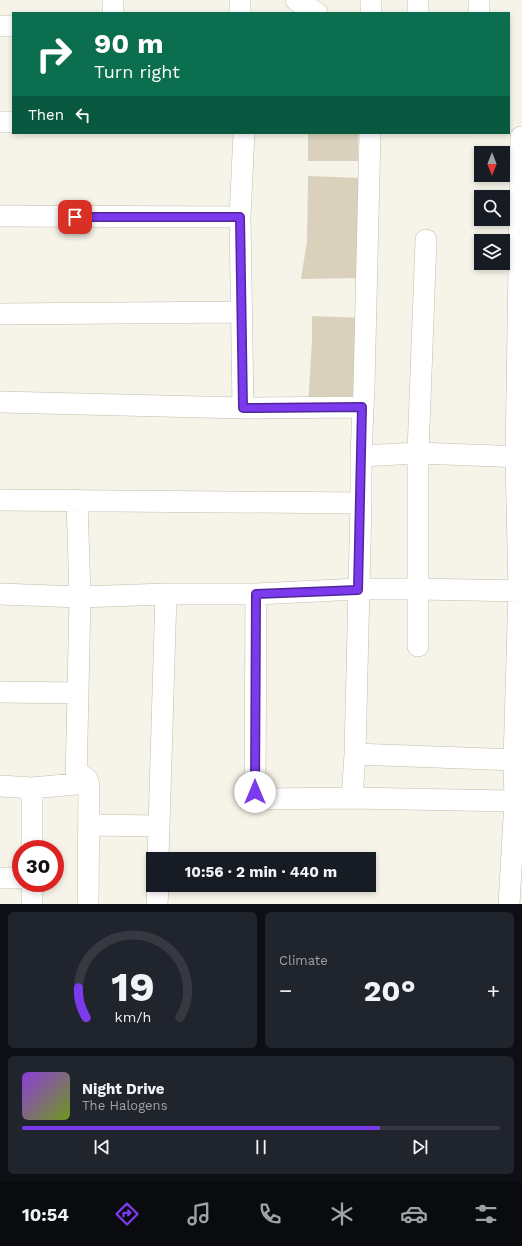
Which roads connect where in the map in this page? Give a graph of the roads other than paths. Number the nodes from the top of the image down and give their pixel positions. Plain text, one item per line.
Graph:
1 (114, 0) edge
2 (240, 0) edge
3 (296, 0) edge
4 (371, 0) edge
5 (418, 0) edge
6 (479, 0) edge
7 (113, 12) edge
8 (240, 12) edge
9 (315, 12) edge
10 (371, 12) edge
11 (418, 12) edge
12 (479, 12) edge
13 (0, 26) edge
14 (12, 26) edge
15 (0, 122) edge
16 (12, 122) edge
17 (244, 134) edge
18 (370, 134) edge
19 (517, 134) edge
20 (0, 216) edge
21 (240, 217) junction
22 (426, 240) dead end
23 (242, 312) junction
24 (0, 314) edge
25 (0, 402) edge
26 (362, 407) junction
27 (243, 408) junction
28 (418, 453) junction
29 (361, 456) junction
30 (519, 457) edge
31 (0, 500) edge
32 (77, 500) junction
33 (361, 503) junction
34 (419, 589) junction
35 (358, 590) junction
36 (520, 591) edge
37 (0, 594) edge
38 (166, 594) junction
39 (256, 594) junction
40 (80, 597) junction
41 (418, 646) dead end
42 (0, 692) edge
43 (78, 694) junction
44 (355, 754) junction
45 (514, 760) junction
46 (76, 784) junction
47 (0, 786) edge
48 (32, 788) junction
49 (352, 798) junction
50 (515, 801) junction
51 (89, 825) junction
52 (158, 826) junction
53 (32, 840) edge
54 (158, 852) edge
55 (0, 878) edge
56 (12, 878) edge
57 (32, 892) edge
58 (158, 892) edge
59 (32, 904) edge
60 (88, 904) edge
61 (157, 904) edge
62 (509, 904) edge

1 - 7 street
2 - 8 street
3 - 9 street
4 - 10 street
5 - 11 street
6 - 12 street
13 - 14 street
15 - 16 street
17 - 21 street
18 - 26 street
19 - 30 street
20 - 21 street
21 - 23 street
22 - 28 street
23 - 24 street
23 - 27 street
25 - 27 street
26 - 27 street
26 - 29 street
28 - 29 street
28 - 30 street
28 - 34 street
29 - 33 street
30 - 36 street
31 - 32 street
32 - 33 street
32 - 40 street
33 - 35 street
34 - 35 street
34 - 36 street
34 - 41 street
35 - 39 street
35 - 44 street
36 - 45 street
37 - 40 street
38 - 39 street
38 - 40 street
38 - 52 street
39 - 49 street
40 - 43 street
42 - 43 street
43 - 46 street
44 - 45 street
44 - 49 street
45 - 50 street
46 - 48 street
46 - 51 street
47 - 48 street
48 - 53 street
49 - 50 street
50 - 62 street
51 - 52 street
51 - 60 street
52 - 54 street
55 - 56 street
57 - 59 street
58 - 61 street

